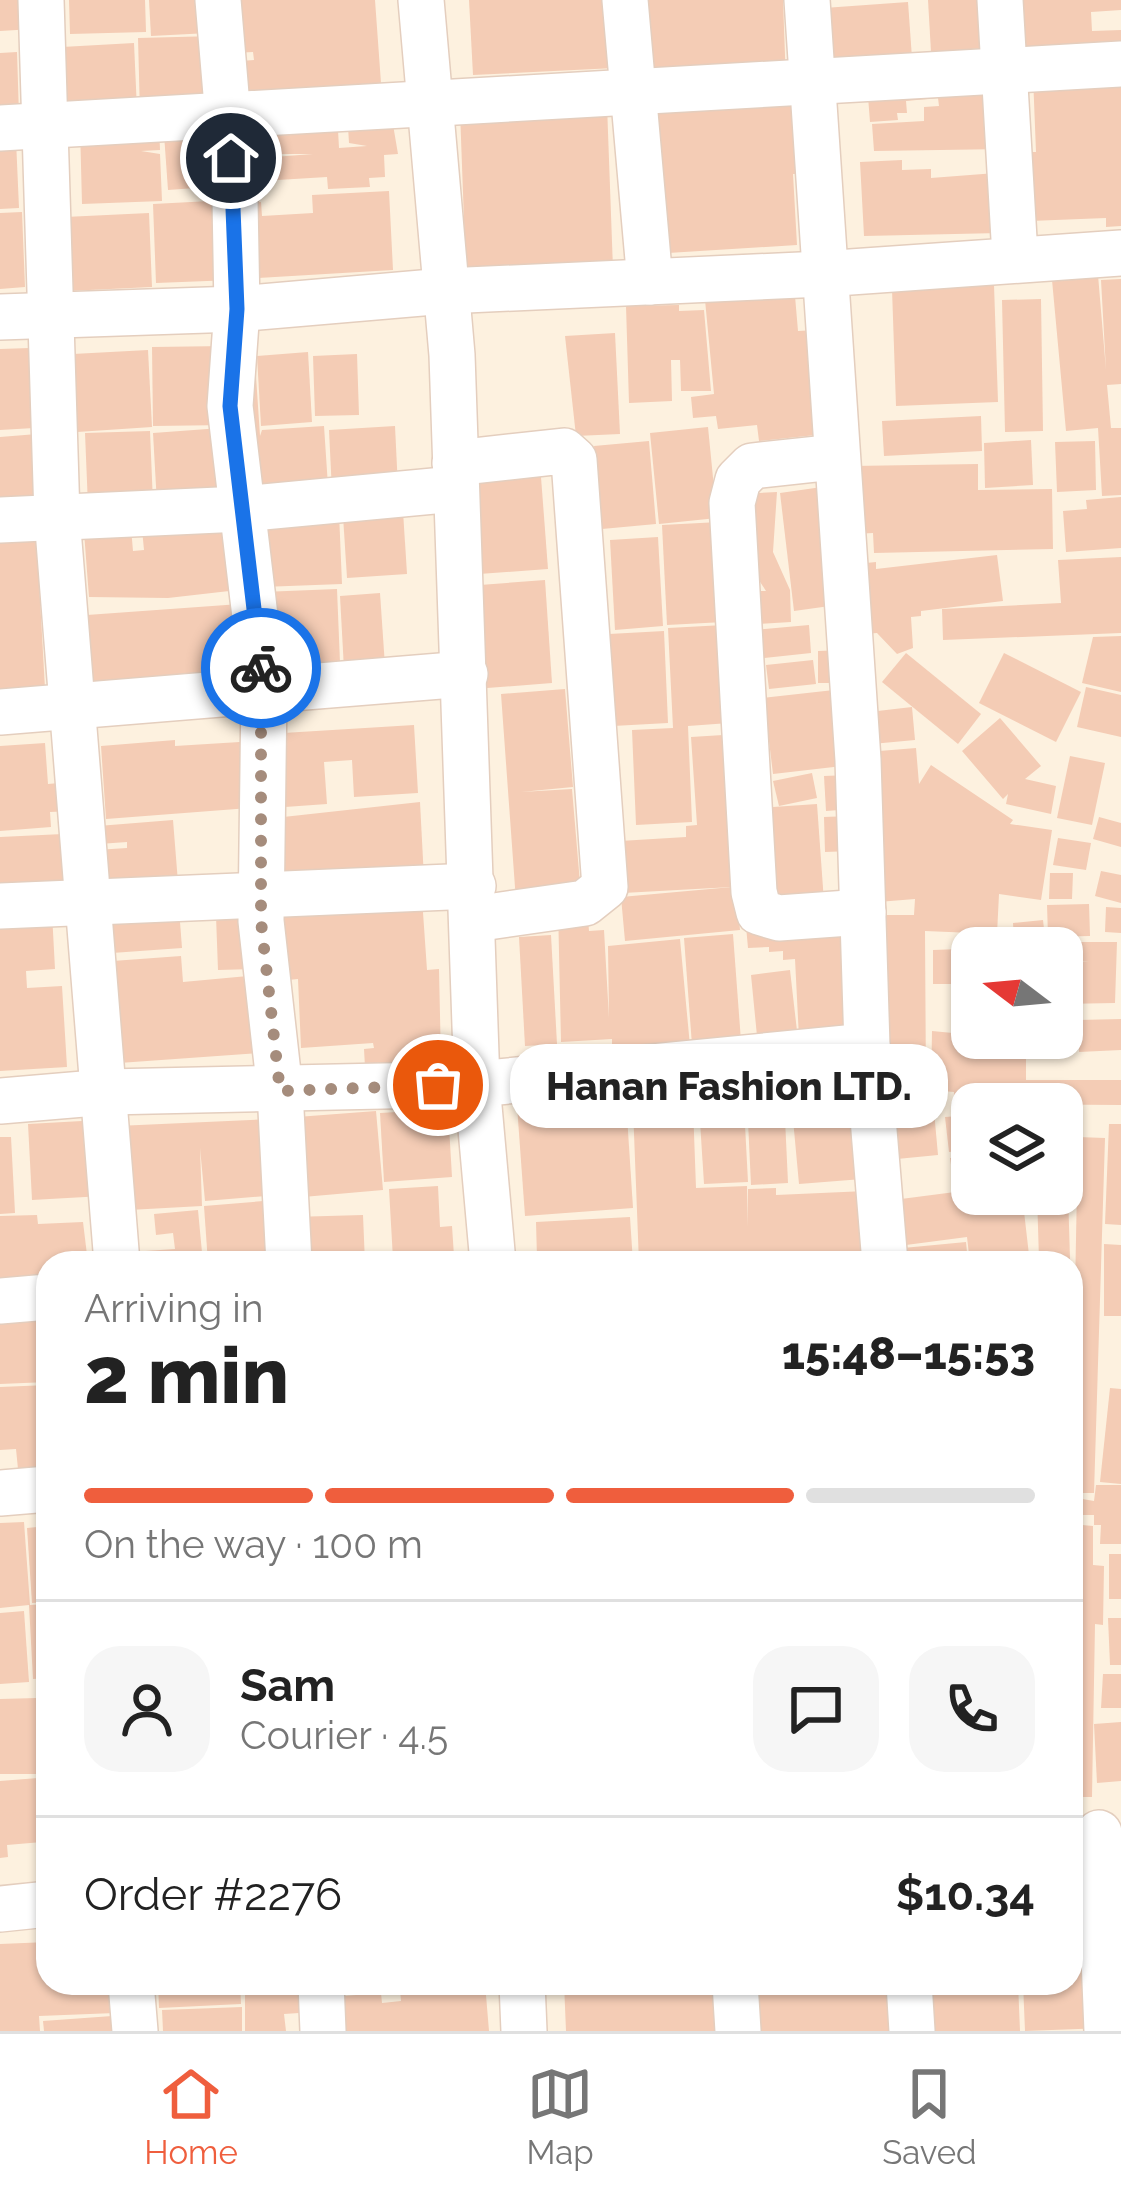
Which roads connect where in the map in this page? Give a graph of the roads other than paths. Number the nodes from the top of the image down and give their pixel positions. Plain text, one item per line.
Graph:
1 (41, 0) edge
2 (218, 0) edge
3 (421, 0) edge
4 (625, 0) edge
5 (807, 0) edge
6 (1000, 0) edge
7 (1121, 64) edge
8 (1006, 71) junction
9 (811, 84) junction
10 (634, 96) junction
11 (428, 101) junction
12 (228, 117) junction
13 (21, 128) edge
14 (1121, 253) edge
15 (1015, 256) junction
16 (822, 274) junction
17 (650, 282) junction
18 (445, 291) junction
19 (237, 309) junction
20 (51, 316) junction
21 (0, 317) edge
22 (836, 457) junction
23 (455, 476) junction
24 (241, 509) junction
25 (57, 517) junction
26 (0, 520) edge
27 (465, 674) junction
28 (264, 692) junction
29 (71, 707) junction
30 (0, 712) edge
31 (262, 893) junction
32 (474, 903) junction
33 (84, 904) junction
34 (0, 907) edge
35 (863, 912) junction
36 (867, 1046) junction
37 (477, 1084) junction
38 (280, 1091) junction
39 (107, 1092) junction
40 (0, 1101) edge
41 (116, 1251) edge
42 (288, 1251) edge
43 (492, 1251) edge
44 (884, 1251) edge
45 (36, 1298) edge
46 (0, 1301) edge
47 (36, 1491) edge
48 (0, 1493) edge
49 (1097, 1834) edge
50 (36, 1905) edge
51 (0, 1909) edge
52 (132, 1995) edge
53 (322, 1995) edge
54 (522, 1995) edge
55 (736, 1995) edge
56 (910, 1995) edge
57 (135, 2031) edge
58 (323, 2031) edge
59 (524, 2031) edge
60 (738, 2031) edge
61 (912, 2031) edge
62 (1107, 2031) edge

1 - 13 street
2 - 12 street
3 - 11 street
4 - 10 street
5 - 9 street
6 - 8 street
7 - 8 street
8 - 9 street
8 - 15 street
9 - 10 street
9 - 16 street
10 - 11 street
10 - 17 street
11 - 12 street
11 - 18 street
12 - 13 street
12 - 19 street
13 - 20 street
14 - 15 street
15 - 16 street
16 - 17 street
16 - 22 street
17 - 18 street
18 - 19 street
18 - 23 street
19 - 20 street
19 - 24 street
20 - 21 street
20 - 25 street
22 - 35 street
22 - 35 street
23 - 24 street
23 - 27 street
23 - 32 street
24 - 25 street
24 - 28 street
25 - 26 street
25 - 29 street
27 - 28 street
27 - 32 street
28 - 29 street
28 - 31 street
29 - 30 street
29 - 33 street
31 - 32 street
31 - 33 street
31 - 38 street
32 - 37 street
33 - 34 street
33 - 39 street
35 - 36 street
36 - 37 street
36 - 44 street
37 - 38 street
37 - 43 street
38 - 39 street
38 - 42 street
39 - 40 street
39 - 41 street
45 - 46 street
47 - 48 street
49 - 62 street
50 - 51 street
52 - 57 street
53 - 58 street
54 - 59 street
55 - 60 street
56 - 61 street

